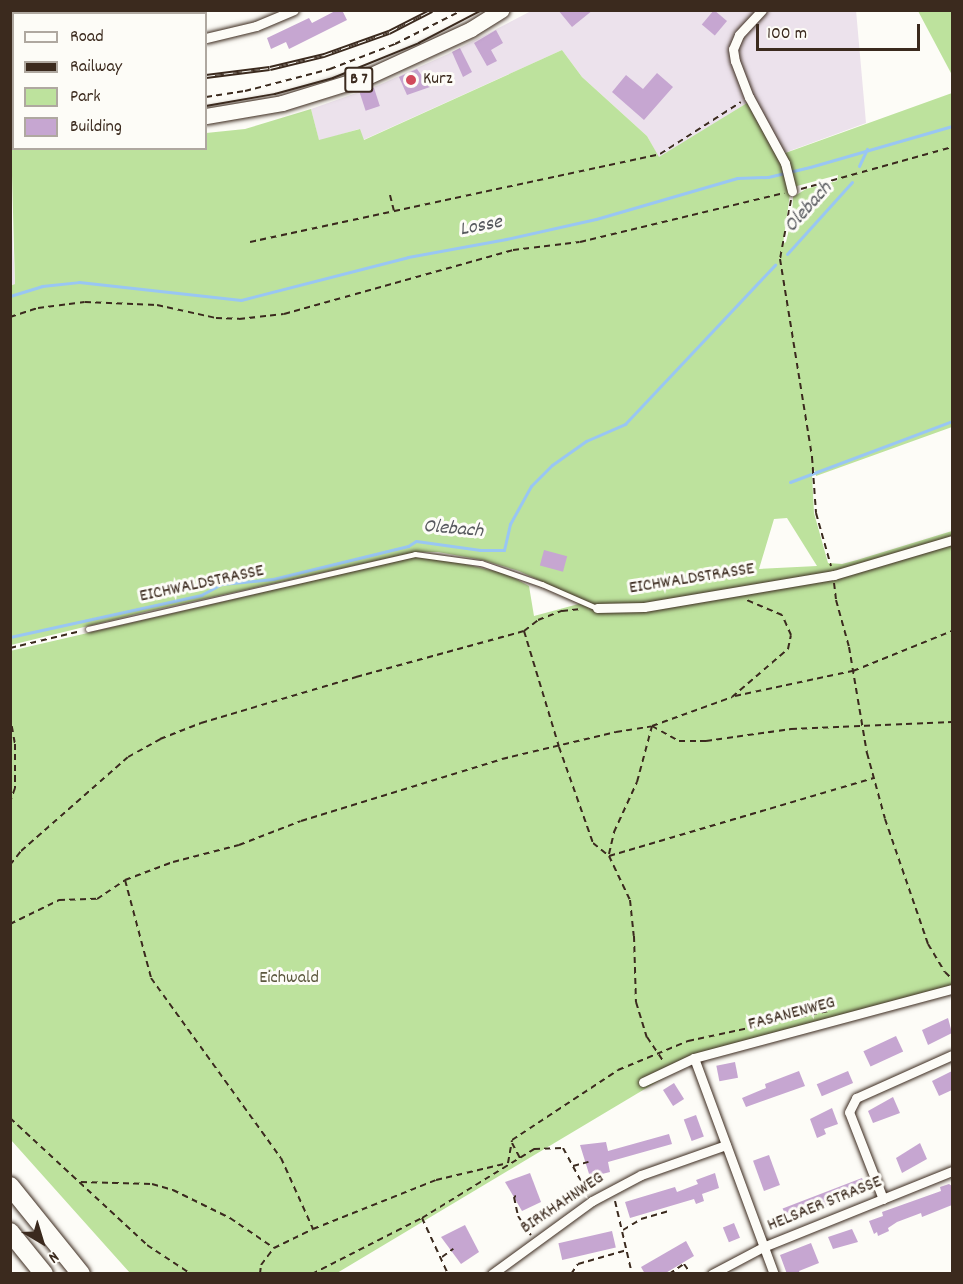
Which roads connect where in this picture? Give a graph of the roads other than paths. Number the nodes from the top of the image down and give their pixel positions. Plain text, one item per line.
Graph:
1 (294, 10) edge
2 (501, 10) edge
3 (762, 10) edge
4 (207, 38) edge
5 (207, 116) edge
6 (792, 191) road end
7 (952, 540) edge
8 (597, 608) joint
9 (88, 629) road end
10 (952, 989) edge
11 (952, 1055) edge
12 (694, 1058) junction
13 (643, 1082) dead end
14 (726, 1145) junction
15 (952, 1171) edge
16 (10, 1186) edge
17 (883, 1199) junction
18 (10, 1232) edge
19 (763, 1247) junction
20 (44, 1274) edge
21 (81, 1274) edge
22 (492, 1274) edge
23 (712, 1274) edge
24 (774, 1274) edge

1 - 4 street
2 - 5 main road, B 7
3 - 6 street
7 - 8 street, EICHWALDSTRASSE
8 - 9 lane, EICHWALDSTRASSE
10 - 12 street, FASANENWEG
11 - 17 street
12 - 13 street, FASANENWEG
12 - 14 street
14 - 19 street
14 - 22 street, BIRKHAHNWEG
15 - 17 street, HELSAER STRASSE
16 - 21 highway
17 - 19 street, HELSAER STRASSE
18 - 20 highway
19 - 23 street, HELSAER STRASSE
19 - 24 street

